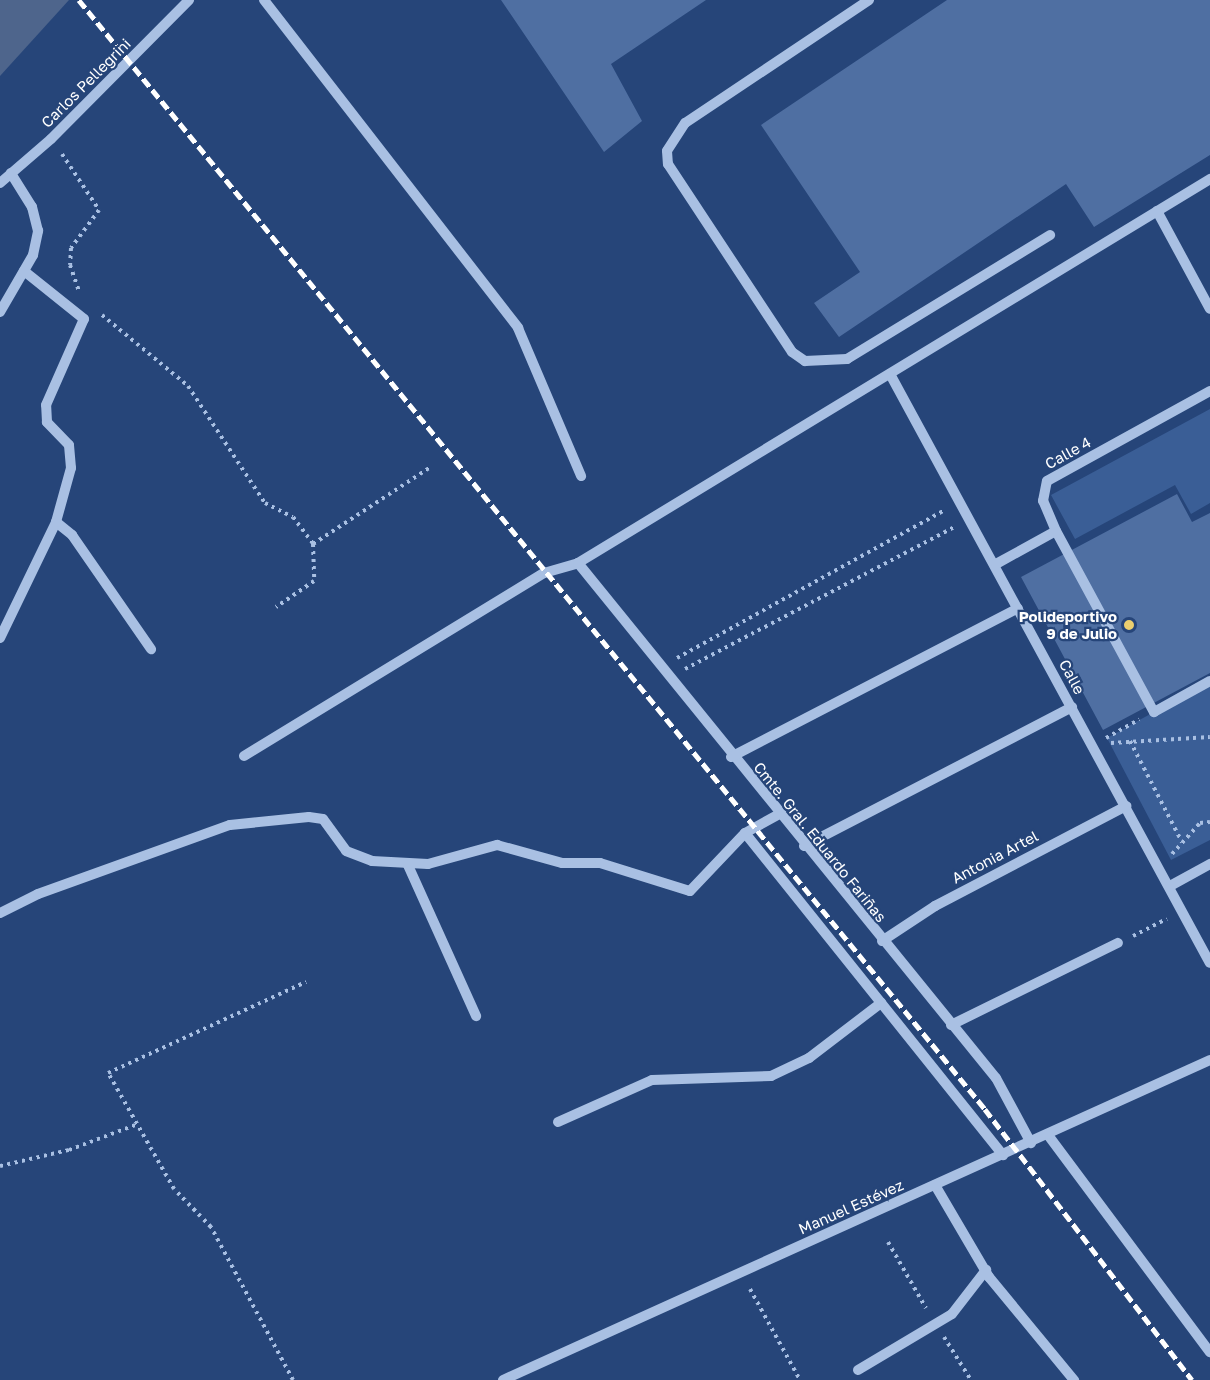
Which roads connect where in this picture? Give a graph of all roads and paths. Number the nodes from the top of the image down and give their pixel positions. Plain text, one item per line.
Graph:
1 (189, 0) edge
2 (264, 0) edge
3 (868, 0) edge
4 (51, 139) junction
5 (11, 173) junction
6 (1210, 179) edge
7 (0, 183) edge
8 (1157, 211) junction
9 (1050, 235) dead end
10 (24, 271) junction
11 (84, 300) dead end
12 (1210, 309) edge
13 (0, 312) edge
14 (97, 312) dead end
15 (890, 374) junction
16 (1210, 391) edge
17 (429, 468) dead end
18 (581, 476) dead end
19 (961, 501) junction
20 (970, 518) junction
21 (56, 522) junction
22 (1056, 531) junction
23 (313, 544) junction
24 (578, 563) junction
25 (996, 564) junction
26 (276, 607) dead end
27 (1018, 608) junction
28 (0, 638) edge
29 (151, 649) dead end
30 (665, 674) junction
31 (1210, 681) edge
32 (1072, 708) junction
33 (1154, 712) junction
34 (1210, 737) edge
35 (1130, 741) junction
36 (1092, 746) junction
37 (244, 756) dead end
38 (731, 757) junction
39 (1126, 806) junction
40 (778, 815) junction
41 (1210, 822) edge
42 (745, 833) junction
43 (1182, 842) junction
44 (804, 846) junction
45 (407, 863) junction
46 (1210, 864) edge
47 (1160, 868) junction
48 (1170, 886) junction
49 (1184, 911) junction
50 (0, 913) edge
51 (882, 941) junction
52 (1118, 943) joint
53 (1210, 963) edge
54 (306, 982) dead end
55 (881, 1003) junction
56 (476, 1016) dead end
57 (951, 1025) junction
58 (1210, 1060) edge
59 (558, 1122) dead end
60 (138, 1124) junction
61 (1048, 1135) junction
62 (1031, 1143) junction
63 (1003, 1155) junction
64 (0, 1166) edge
65 (934, 1185) junction
66 (986, 1270) junction
67 (741, 1273) junction
68 (1210, 1352) edge
69 (858, 1370) dead end
70 (293, 1380) edge
71 (503, 1380) edge
72 (800, 1380) edge
73 (1074, 1380) edge

1 - 4 street, Carlos Pellegrini
2 - 18 street
3 - 9 street
4 - 5 street, Carlos Pellegrini
4 - 11 path
5 - 7 street, Carlos Pellegrini
5 - 10 street
6 - 8 street
8 - 12 street
8 - 15 street
10 - 13 street
10 - 21 street
14 - 23 path
15 - 19 street, Calle
15 - 24 street
16 - 22 street, Calle 4
17 - 23 path
19 - 20 street, Calle
19 - 30 path
20 - 25 street, Calle
20 - 30 path
21 - 28 street
21 - 29 street
22 - 25 street
22 - 33 street, Calle 4
23 - 26 path
24 - 30 street, Cmte. Gral. Eduardo Fariñas
24 - 37 street
25 - 27 street, Calle
27 - 32 street, Calle
27 - 38 street
30 - 38 street, Cmte. Gral. Eduardo Fariñas
31 - 33 street
32 - 36 street, Calle
32 - 44 street
33 - 36 path
34 - 35 path
35 - 36 path
35 - 43 path
36 - 39 street, Calle
38 - 40 street, Cmte. Gral. Eduardo Fariñas
39 - 47 street, Calle
39 - 51 street, Antonia Artel
40 - 42 street
40 - 44 street, Cmte. Gral. Eduardo Fariñas
41 - 43 path
42 - 45 street
42 - 55 street
43 - 47 path
44 - 51 street, Cmte. Gral. Eduardo Fariñas
45 - 50 street
45 - 56 street
46 - 48 street
47 - 48 street, Calle
48 - 49 street, Calle
49 - 52 path
49 - 53 street, Calle
51 - 57 street, Cmte. Gral. Eduardo Fariñas
52 - 57 street
54 - 60 path
55 - 59 street
55 - 63 street
57 - 62 street, Cmte. Gral. Eduardo Fariñas
58 - 61 street, Manuel Estévez
60 - 64 path
60 - 70 path
61 - 62 street, Manuel Estévez
61 - 68 street
62 - 63 street, Manuel Estévez
63 - 65 street, Manuel Estévez
65 - 66 street
65 - 67 street, Manuel Estévez
66 - 69 street
66 - 73 street
67 - 71 street, Manuel Estévez
67 - 72 path

